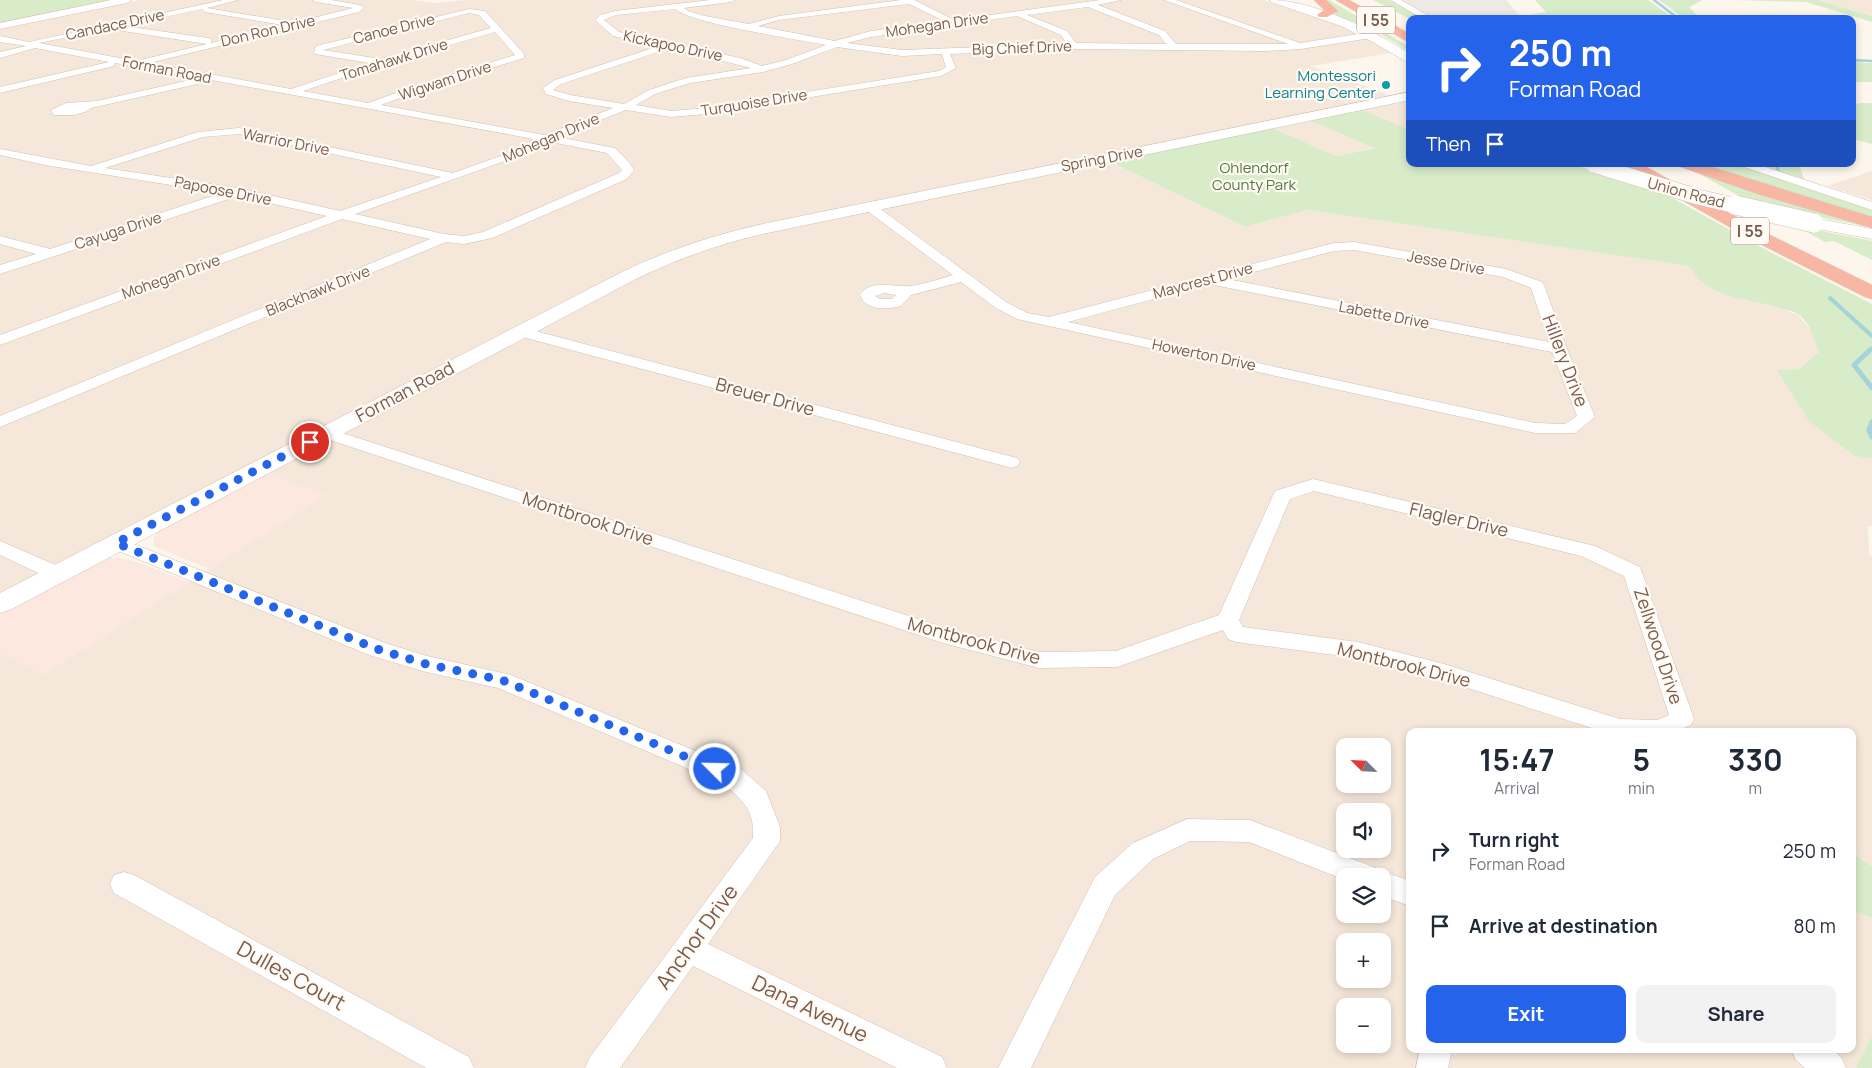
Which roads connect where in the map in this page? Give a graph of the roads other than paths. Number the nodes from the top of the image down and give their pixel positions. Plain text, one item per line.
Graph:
1 (127, 0) edge
2 (234, 0) edge
3 (316, 0) edge
4 (731, 0) edge
5 (1117, 0) edge
6 (1168, 0) edge
7 (1275, 0) edge
8 (1319, 0) edge
9 (1341, 0) edge
10 (1361, 0) edge
11 (1395, 0) edge
12 (933, 1) edge
13 (912, 2) edge
14 (1089, 4) junction
15 (677, 6) junction
16 (193, 8) junction
17 (1018, 14) junction
18 (1323, 15) junction
19 (1423, 15) edge
20 (951, 22) junction
21 (296, 25) junction
22 (1406, 25) edge
23 (0, 26) edge
24 (112, 26) junction
25 (747, 26) junction
26 (498, 29) junction
27 (1371, 35) junction
28 (1406, 37) edge
29 (0, 39) edge
30 (216, 42) junction
31 (26, 44) junction
32 (835, 44) junction
33 (37, 46) junction
34 (668, 46) junction
35 (1073, 46) junction
36 (1301, 46) junction
37 (1173, 47) junction
38 (945, 52) junction
39 (0, 55) edge
40 (1406, 57) edge
41 (120, 62) junction
42 (381, 62) junction
43 (133, 64) junction
44 (763, 69) junction
45 (209, 78) junction
46 (0, 90) edge
47 (292, 92) junction
48 (1406, 97) edge
49 (87, 106) dead end
50 (369, 106) junction
51 (627, 106) junction
52 (542, 139) junction
53 (0, 152) edge
54 (624, 163) joint
55 (1602, 167) edge
56 (1635, 167) edge
57 (1664, 167) edge
58 (1696, 167) edge
59 (1754, 167) edge
60 (90, 168) junction
61 (455, 176) junction
62 (237, 192) junction
63 (1872, 206) edge
64 (870, 207) junction
65 (338, 216) junction
66 (795, 222) joint
67 (1872, 224) edge
68 (1872, 234) edge
69 (444, 238) junction
70 (0, 240) edge
71 (1354, 246) joint
72 (50, 253) junction
73 (0, 270) edge
74 (1872, 276) edge
75 (963, 278) junction
76 (1208, 280) junction
77 (1537, 285) joint
78 (901, 291) dead end
79 (1872, 293) edge
80 (1054, 321) junction
81 (520, 332) junction
82 (0, 340) edge
83 (1559, 349) junction
84 (0, 422) edge
85 (1569, 429) joint
86 (328, 433) junction
87 (1010, 462) dead end
88 (116, 543) junction
89 (0, 548) edge
90 (1633, 572) joint
91 (58, 574) junction
92 (0, 604) edge
93 (1228, 620) junction
94 (1682, 719) joint
95 (1620, 728) edge
96 (1661, 728) edge
97 (1345, 868) edge
98 (124, 884) dead end
99 (1391, 887) edge
100 (1406, 892) edge
101 (688, 949) junction
102 (1435, 1053) edge
103 (1812, 1053) edge
104 (458, 1068) edge
105 (601, 1068) edge
106 (931, 1068) edge
107 (1014, 1068) edge
108 (1432, 1068) edge
109 (1830, 1068) edge

1 - 23 main road
2 - 16 street, Candace Drive
3 - 21 street, Don Ron Drive
4 - 15 street
5 - 14 street, Mohegan Drive
6 - 36 street
7 - 18 main road
8 - 18 highway
9 - 28 highway, I 55
10 - 22 highway, I 55
11 - 19 street
12 - 13 street
13 - 20 street
13 - 25 street
14 - 17 street, Mohegan Drive
14 - 37 street
15 - 25 street, Big Chief Drive
15 - 34 street, Kickapoo Drive
16 - 21 street
16 - 24 street, Candace Drive
17 - 20 street, Mohegan Drive
17 - 35 street
18 - 27 main road
20 - 32 street, Mohegan Drive
21 - 30 street, Don Ron Drive
24 - 30 street
24 - 31 street, Candace Drive
25 - 32 street, Big Chief Drive
26 - 42 street, Tomahawk Drive
26 - 42 street, Canoe Drive
26 - 50 street, Wigwam Drive
27 - 36 street, Big Chief Drive
27 - 40 main road
29 - 31 street, Forman Road
30 - 43 street, Don Ron Drive
31 - 33 street, Forman Road
32 - 38 street, Big Chief Drive
32 - 44 street, Mohegan Drive
33 - 39 street
33 - 41 street, Forman Road
34 - 44 street, Kickapoo Drive
34 - 51 street, Turquoise Drive
35 - 37 street, Big Chief Drive
35 - 38 street, Big Chief Drive
36 - 37 street, Big Chief Drive
38 - 51 street, Turquoise Drive
41 - 43 street, Forman Road
41 - 46 street
42 - 47 street, Tomahawk Drive
43 - 45 street, Forman Road
44 - 51 street, Mohegan Drive
45 - 47 street, Forman Road
45 - 49 street
47 - 50 street, Forman Road
48 - 64 street, Spring Drive
50 - 52 street, Forman Road
51 - 52 street, Mohegan Drive
52 - 54 street, Forman Road
52 - 61 street, Mohegan Drive
53 - 60 street, Papoose Drive
54 - 69 street, Blackhawk Drive
55 - 68 main road, Union Road, bridge
56 - 79 highway, I 55
57 - 74 highway, I 55
58 - 67 highway
59 - 63 street
60 - 61 street, Warrior Drive
60 - 62 street, Papoose Drive
61 - 65 street, Mohegan Drive
62 - 65 street, Papoose Drive
62 - 72 street, Cayuga Drive
64 - 66 street, Spring Drive
64 - 75 street, Howerton Drive
65 - 69 street, Papoose Drive
65 - 82 street, Mohegan Drive
66 - 81 street, Forman Road
69 - 84 street, Blackhawk Drive
70 - 72 street
71 - 76 street, Maycrest Drive
71 - 77 street, Jesse Drive
72 - 73 street, Cayuga Drive
75 - 78 street
75 - 80 street, Howerton Drive
76 - 80 street, Maycrest Drive
76 - 83 street, Labette Drive
77 - 83 street, Hillery Drive
80 - 85 street, Howerton Drive
81 - 86 street, Forman Road
81 - 87 street, Breuer Drive
83 - 85 street, Hillery Drive
86 - 88 street, Forman Road
86 - 93 street, Montbrook Drive
88 - 91 street, Forman Road
88 - 101 street, Anchor Drive
89 - 91 street
90 - 93 street, Flagler Drive
90 - 94 street, Zellwood Drive
91 - 92 street, Forman Road
93 - 95 street, Montbrook Drive
94 - 96 street, Montbrook Drive
97 - 107 street
98 - 104 street, Dulles Court
99 - 100 street
101 - 105 street, Anchor Drive
101 - 106 street, Dana Avenue
102 - 108 street
103 - 109 street

